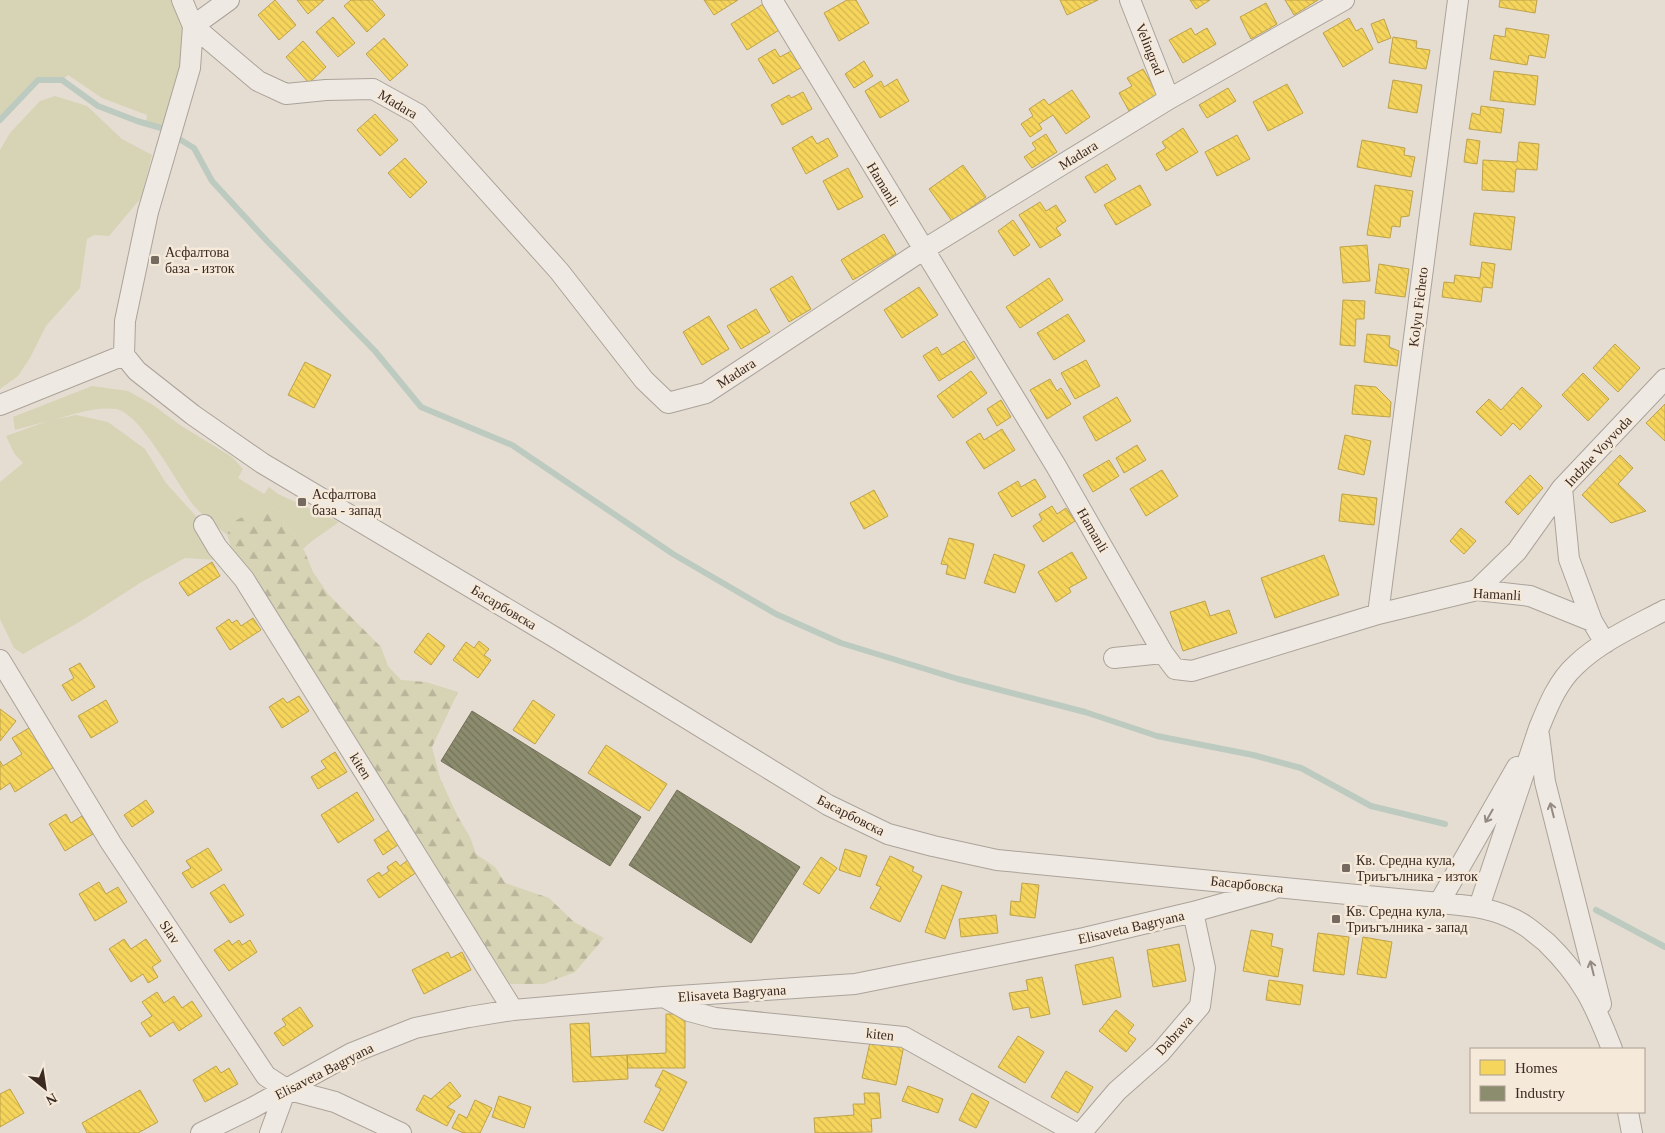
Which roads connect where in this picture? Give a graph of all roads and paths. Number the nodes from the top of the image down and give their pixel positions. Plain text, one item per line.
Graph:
1 (182, 0) edge
2 (229, 0) edge
3 (772, 0) edge
4 (1130, 0) edge
5 (1344, 0) edge
6 (1458, 0) edge
7 (193, 26) junction
8 (1169, 99) junction
9 (923, 250) junction
10 (124, 355) junction
11 (1665, 379) edge
12 (0, 404) edge
13 (1562, 488) junction
14 (204, 525) dead end
15 (1477, 590) junction
16 (1665, 610) edge
17 (1378, 614) junction
18 (1592, 621) junction
19 (1605, 643) junction
20 (1163, 653) junction
21 (1114, 658) dead end
22 (2, 667) edge
23 (1539, 728) junction
24 (1280, 887) junction
25 (1438, 903) junction
26 (1479, 907) junction
27 (1193, 912) junction
28 (664, 998) junction
29 (513, 1010) junction
30 (1612, 1048) edge
31 (1612, 1048) edge
32 (286, 1089) junction
33 (1628, 1113) edge
34 (200, 1133) edge
35 (270, 1133) edge
36 (401, 1133) edge
37 (1076, 1133) edge
38 (1081, 1133) edge
39 (1632, 1133) edge

1 - 7 street
2 - 7 street
3 - 9 street, Hamanli
4 - 8 street, Velingrad
5 - 8 street, Madara
6 - 17 street, Kolyu Ficheto
7 - 9 street, Madara
7 - 10 street
8 - 9 street, Madara
9 - 20 street, Hamanli
10 - 12 street
10 - 24 street, Басарбовска
11 - 13 street, Indzhe Voyvoda
13 - 15 street
13 - 18 street, Indzhe Voyvoda
14 - 29 street, kiten
15 - 17 street, Hamanli
15 - 18 street, Hamanli
16 - 19 street
17 - 20 street, Hamanli
18 - 19 street
19 - 23 street
20 - 21 street
22 - 32 street, Slav
23 -> 25 street
23 - 26 street
30 -> 23 street
24 - 25 street, Басарбовска
24 - 27 street, Elisaveta Bagryana
25 - 26 street, Басарбовска
26 - 31 street, Басарбовска
27 - 28 street, Elisaveta Bagryana
27 - 38 street, Dabrava
28 - 29 street, Elisaveta Bagryana
28 - 37 street, kiten
29 - 32 street, Elisaveta Bagryana
32 - 34 street, Elisaveta Bagryana
32 - 35 street
32 - 36 street, Slav
33 - 39 street

